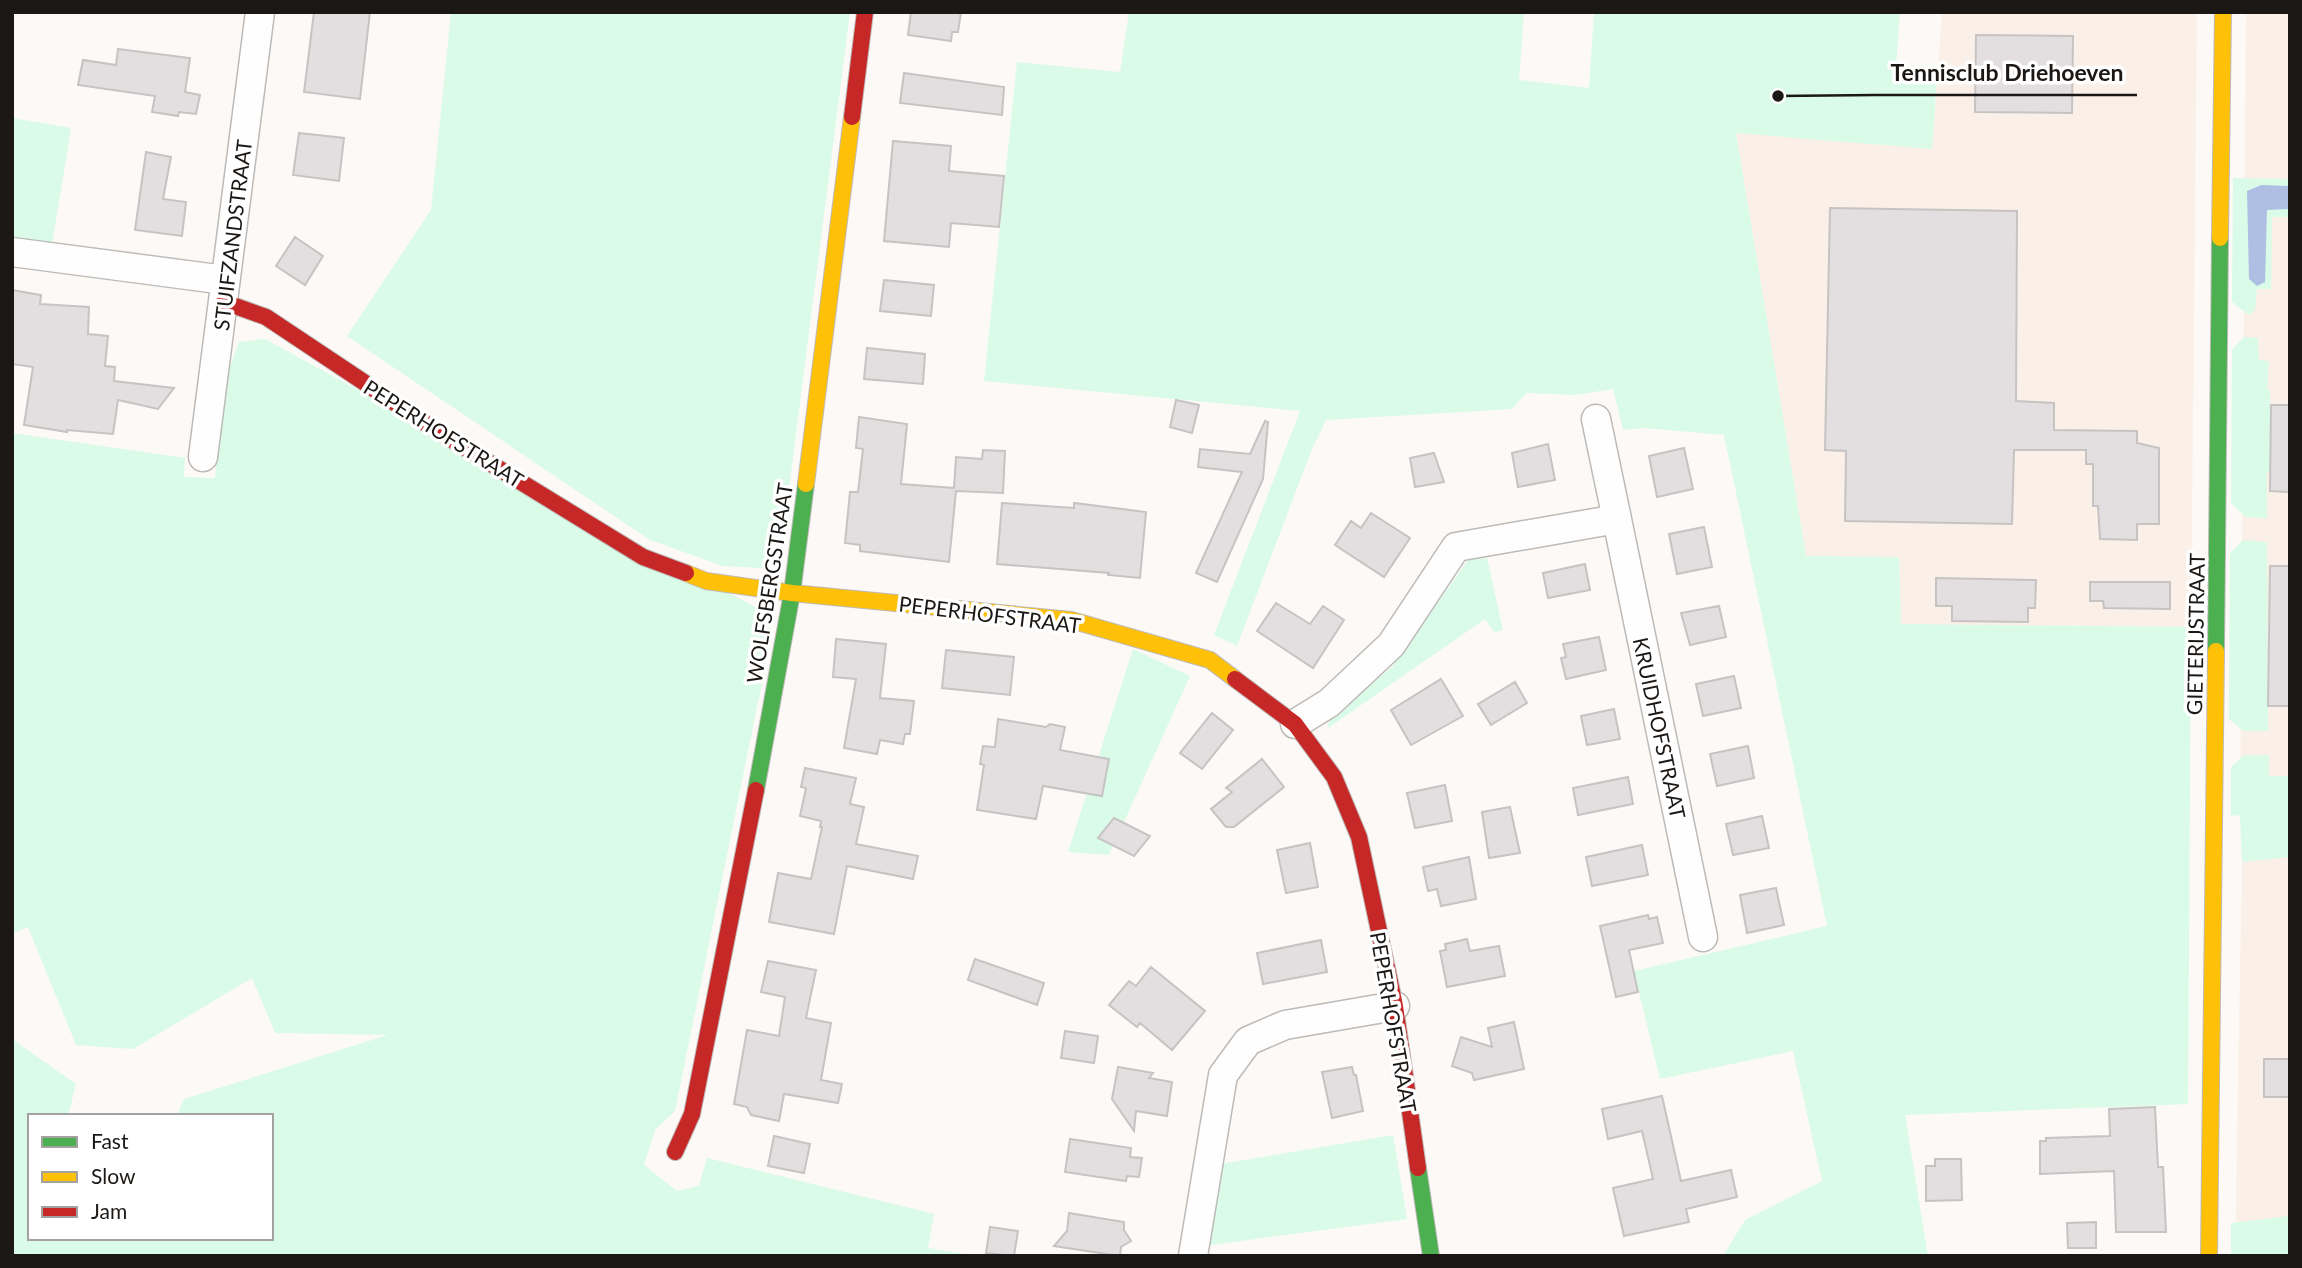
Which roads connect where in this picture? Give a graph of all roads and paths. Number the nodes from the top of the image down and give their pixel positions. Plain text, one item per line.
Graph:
1 (260, 12) edge
2 (864, 12) edge
3 (2224, 12) edge
4 (12, 252) edge
5 (224, 291) junction
6 (1596, 419) dead end
7 (202, 457) dead end
8 (1617, 519) junction
9 (792, 593) junction
10 (1295, 724) junction
11 (1703, 937) dead end
12 (1395, 1006) junction
13 (675, 1152) dead end
14 (1194, 1256) edge
15 (1431, 1256) edge
16 (2209, 1256) edge

1 - 5 street, STUIFZANDSTRAAT
2 - 9 street, WOLFSBERGSTRAAT
3 - 16 street, GIETERIJSTRAAT
4 - 5 street, PEPERHOFSTRAAT
5 - 7 street, STUIFZANDSTRAAT
5 - 9 street, PEPERHOFSTRAAT
6 - 8 street, KRUIDHOFSTRAAT
8 - 10 street
8 - 11 street, KRUIDHOFSTRAAT
9 - 10 street, PEPERHOFSTRAAT
9 - 13 street, WOLFSBERGSTRAAT
10 - 12 street, PEPERHOFSTRAAT
12 - 14 street
12 - 15 street, PEPERHOFSTRAAT

